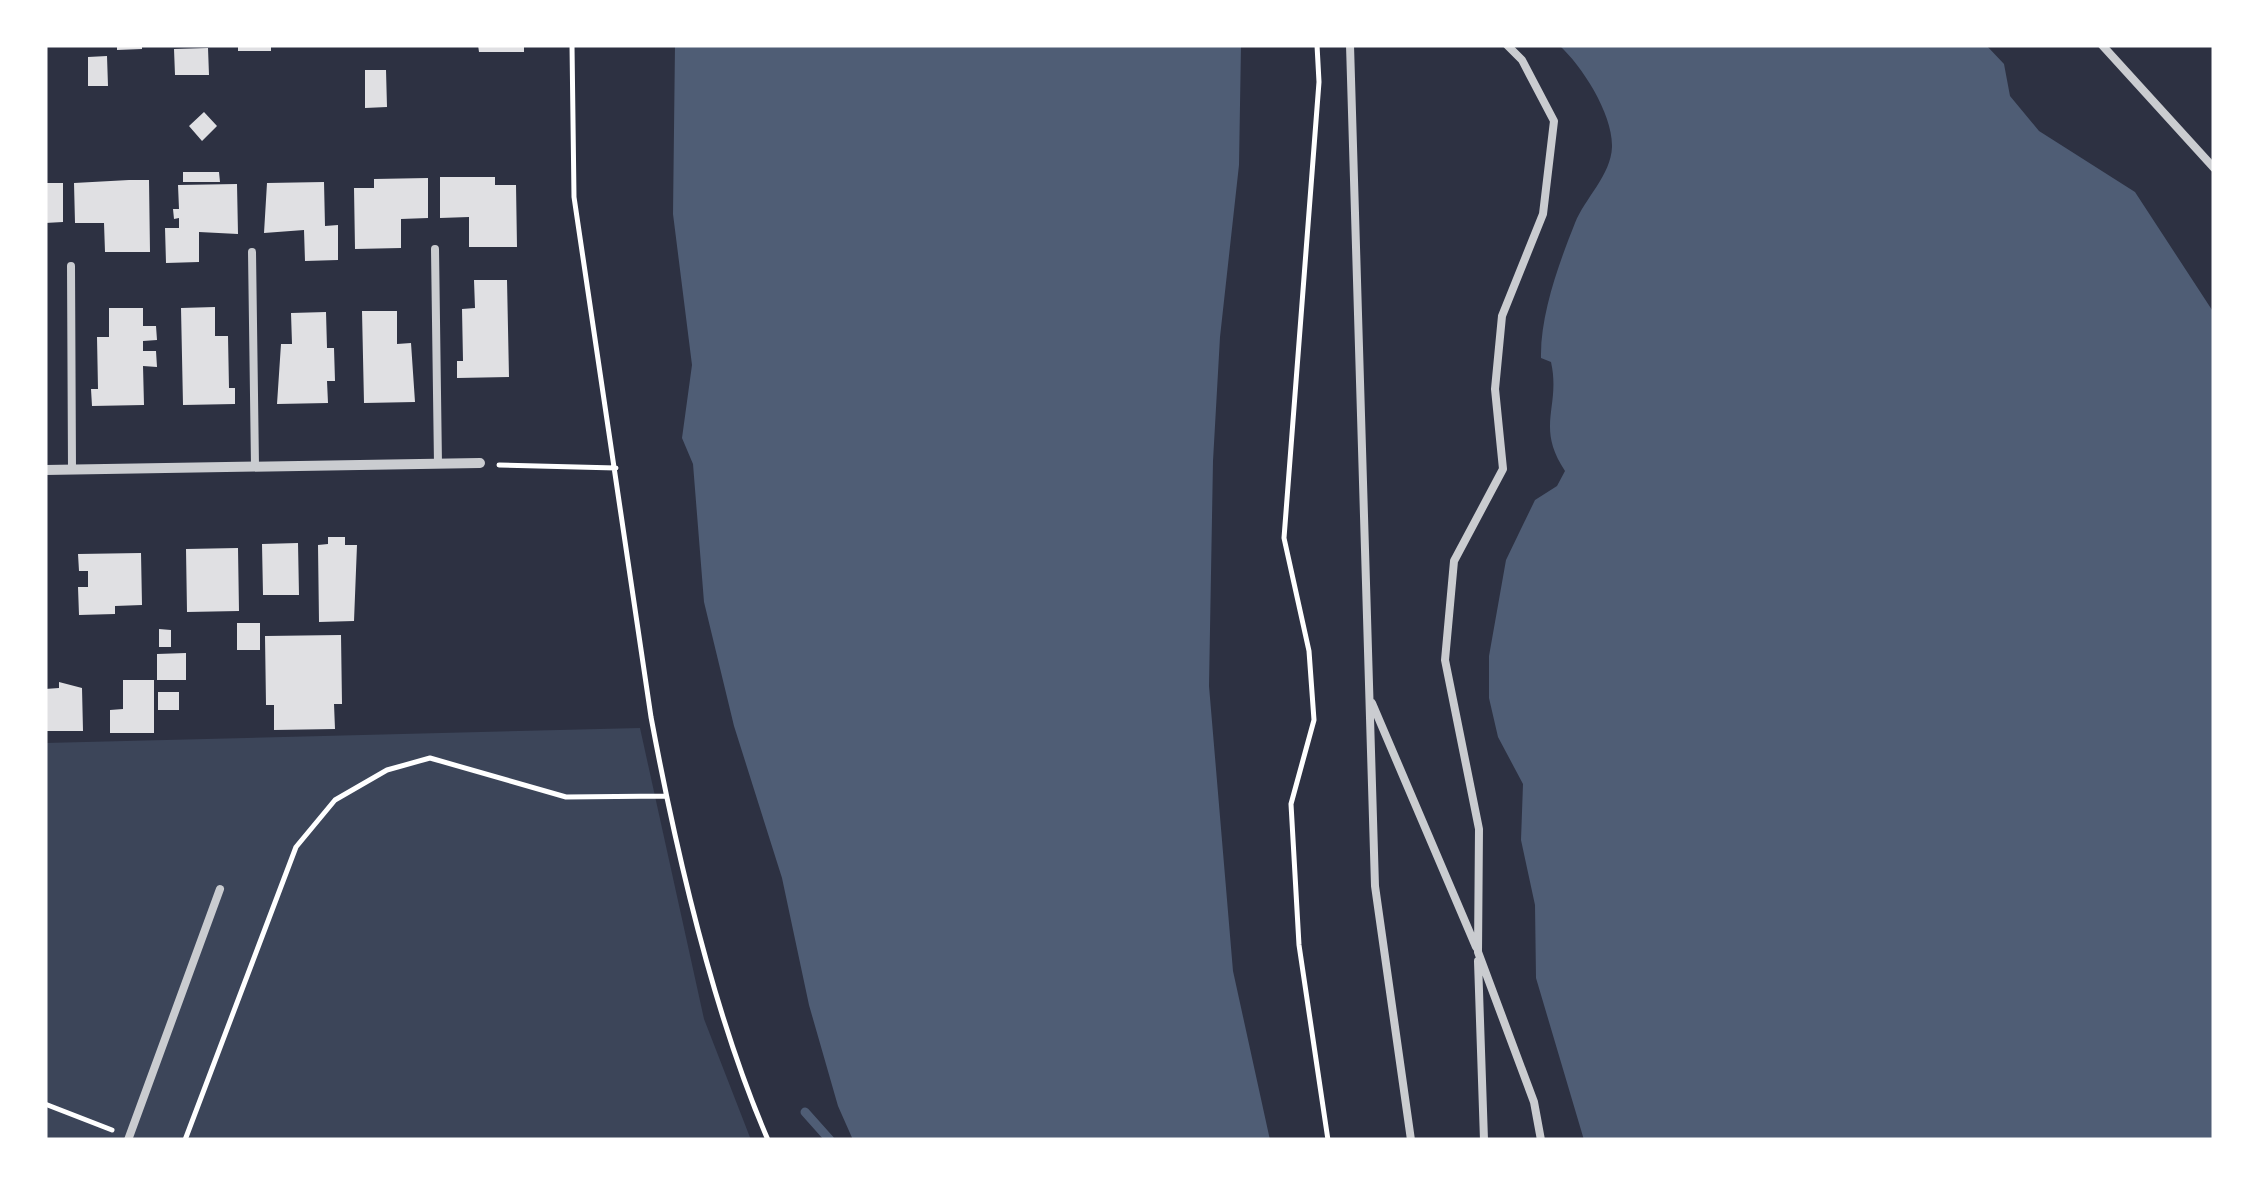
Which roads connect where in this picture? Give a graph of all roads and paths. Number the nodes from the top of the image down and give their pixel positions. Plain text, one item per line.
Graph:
1 (572, 45) edge
2 (1317, 45) edge
3 (1350, 45) edge
4 (1507, 45) edge
5 (2102, 45) edge
6 (2214, 168) edge
7 (435, 250) dead end
8 (252, 252) dead end
9 (71, 266) dead end
10 (438, 464) junction
11 (480, 464) joint
12 (254, 466) junction
13 (616, 468) junction
14 (45, 470) edge
15 (72, 470) junction
16 (1370, 698) junction
17 (666, 796) junction
18 (220, 889) dead end
19 (1478, 952) junction
20 (45, 1104) edge
21 (129, 1138) edge
22 (185, 1140) edge
23 (768, 1140) edge
24 (1328, 1140) edge
25 (1412, 1140) edge
26 (1484, 1140) edge
27 (1540, 1140) edge

1 - 13 path
2 - 24 path
3 - 16 lane
4 - 19 lane
5 - 6 lane
7 - 10 lane
8 - 12 lane
9 - 15 lane
10 - 11 street
10 - 12 street
11 - 13 path
12 - 15 street
13 - 17 path
14 - 15 street
16 - 19 lane
16 - 25 lane
17 - 22 path
17 - 23 path
18 - 21 lane
19 - 26 lane
19 - 27 lane
20 - 21 path

